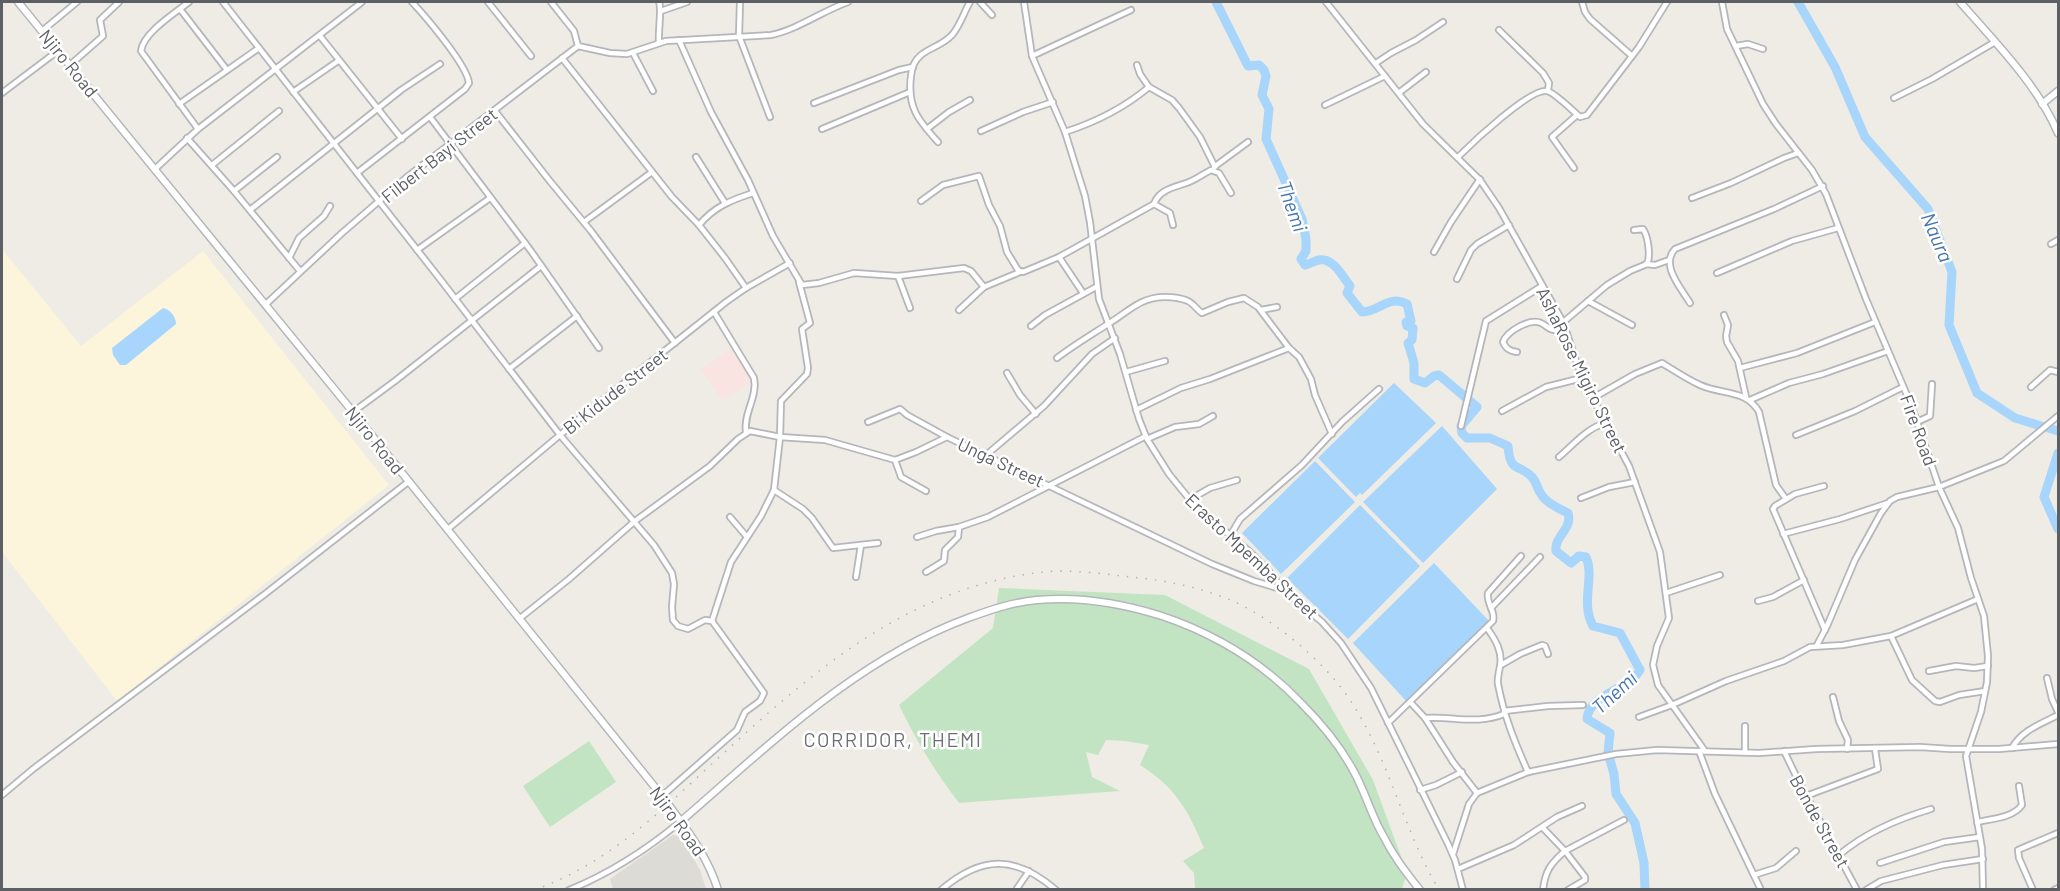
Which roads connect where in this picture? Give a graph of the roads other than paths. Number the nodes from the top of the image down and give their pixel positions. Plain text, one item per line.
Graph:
1 (18, 2) edge
2 (77, 2) edge
3 (119, 2) edge
4 (189, 2) edge
5 (223, 2) edge
6 (362, 2) edge
7 (412, 2) edge
8 (488, 2) edge
9 (551, 2) edge
10 (658, 2) edge
11 (687, 2) edge
12 (740, 2) edge
13 (848, 2) edge
14 (970, 2) edge
15 (980, 2) edge
16 (1024, 2) edge
17 (1326, 2) edge
18 (1582, 2) edge
19 (1666, 2) edge
20 (1722, 2) edge
21 (1960, 2) edge
22 (180, 9) junction
23 (1131, 10) dead end
24 (661, 11) junction
25 (992, 15) dead end
26 (1443, 22) dead end
27 (1499, 30) dead end
28 (42, 31) junction
29 (320, 36) junction
30 (739, 36) junction
31 (679, 40) junction
32 (658, 42) junction
33 (1995, 42) junction
34 (578, 46) junction
35 (1736, 46) junction
36 (259, 48) junction
37 (1763, 49) dead end
38 (59, 50) junction
39 (633, 53) junction
40 (531, 56) dead end
41 (1032, 56) junction
42 (1632, 56) junction
43 (562, 58) junction
44 (338, 61) junction
45 (1376, 63) junction
46 (440, 64) dead end
47 (70, 65) junction
48 (1137, 65) dead end
49 (913, 67) junction
50 (275, 69) junction
51 (227, 70) junction
52 (1426, 72) dead end
53 (1386, 75) junction
54 (1149, 87) junction
55 (1548, 90) junction
56 (653, 91) dead end
57 (2058, 91) edge
58 (293, 92) junction
59 (910, 92) junction
60 (1400, 92) junction
61 (2, 93) edge
62 (1894, 98) dead end
63 (970, 100) dead end
64 (1053, 102) junction
65 (814, 103) dead end
66 (179, 104) junction
67 (2042, 104) junction
68 (1325, 105) dead end
69 (377, 110) junction
70 (279, 111) dead end
71 (495, 111) junction
72 (1577, 114) junction
73 (430, 117) junction
74 (770, 117) dead end
75 (198, 129) junction
76 (822, 129) dead end
77 (927, 129) junction
78 (981, 131) dead end
79 (1065, 132) junction
80 (2058, 133) edge
81 (187, 138) junction
82 (402, 139) junction
83 (938, 142) dead end
84 (1248, 142) dead end
85 (334, 144) junction
86 (450, 144) junction
87 (1798, 153) junction
88 (277, 157) dead end
89 (696, 157) dead end
90 (1458, 157) junction
91 (212, 165) junction
92 (1574, 168) dead end
93 (155, 169) junction
94 (1213, 169) junction
95 (357, 172) junction
96 (652, 172) junction
97 (1479, 178) junction
98 (1823, 186) junction
99 (234, 191) junction
100 (753, 193) junction
101 (1231, 194) dead end
102 (490, 198) junction
103 (1692, 198) dead end
104 (378, 201) junction
105 (921, 201) dead end
106 (725, 203) junction
107 (1154, 204) junction
108 (330, 206) dead end
109 (250, 210) junction
110 (584, 222) junction
111 (699, 225) junction
112 (1173, 225) dead end
113 (1509, 225) junction
114 (1838, 228) junction
115 (1634, 230) dead end
116 (1091, 238) junction
117 (2058, 240) edge
118 (525, 243) junction
119 (2051, 244) dead end
120 (417, 250) junction
121 (1434, 252) dead end
122 (1059, 257) junction
123 (289, 258) junction
124 (1669, 260) junction
125 (790, 263) junction
126 (1646, 264) junction
127 (541, 266) junction
128 (300, 271) junction
129 (1020, 272) junction
130 (1717, 273) dead end
131 (898, 276) junction
132 (1457, 279) dead end
133 (799, 280) junction
134 (1542, 286) junction
135 (984, 287) junction
136 (1096, 287) junction
137 (746, 288) junction
138 (1083, 293) junction
139 (455, 298) junction
140 (1588, 301) junction
141 (1690, 303) dead end
142 (265, 305) junction
143 (1277, 307) dead end
144 (910, 308) dead end
145 (959, 310) dead end
146 (1261, 310) junction
147 (714, 312) junction
148 (1724, 315) dead end
149 (577, 316) junction
150 (472, 321) junction
151 (1563, 322) junction
152 (1875, 322) junction
153 (1109, 324) junction
154 (1632, 325) dead end
155 (1031, 326) dead end
156 (1115, 338) junction
157 (675, 343) junction
158 (599, 348) dead end
159 (1289, 348) junction
160 (1888, 351) junction
161 (1517, 352) dead end
162 (1057, 358) dead end
163 (1165, 361) dead end
164 (1740, 368) junction
165 (509, 369) junction
166 (1126, 372) junction
167 (2058, 372) edge
168 (1007, 373) dead end
169 (1582, 378) junction
170 (1932, 384) dead end
171 (1903, 387) junction
172 (2031, 387) dead end
173 (1379, 389) dead end
174 (1593, 398) junction
175 (1748, 399) junction
176 (1136, 410) junction
177 (1502, 411) dead end
178 (353, 412) junction
179 (1035, 414) junction
180 (1214, 416) dead end
181 (2058, 416) edge
182 (868, 422) dead end
183 (1917, 422) junction
184 (1605, 423) junction
185 (1461, 426) dead end
186 (746, 433) junction
187 (1332, 434) junction
188 (560, 435) junction
189 (1796, 435) dead end
190 (780, 437) junction
191 (947, 437) junction
192 (1147, 437) junction
193 (985, 456) junction
194 (1559, 456) dead end
195 (895, 460) junction
196 (1237, 480) dead end
197 (408, 482) junction
198 (1635, 482) junction
199 (1050, 486) junction
200 (1824, 486) dead end
201 (1939, 487) junction
202 (774, 490) junction
203 (926, 491) dead end
204 (1581, 498) dead end
205 (1786, 499) junction
206 (1189, 500) junction
207 (1888, 503) junction
208 (730, 518) dead end
209 (635, 521) junction
210 (959, 527) junction
211 (448, 529) junction
212 (1783, 534) junction
213 (1230, 536) junction
214 (747, 537) junction
215 (917, 537) dead end
216 (878, 543) dead end
217 (861, 545) junction
218 (1521, 556) dead end
219 (1540, 557) dead end
220 (926, 572) dead end
221 (1720, 575) dead end
222 (856, 577) dead end
223 (1804, 580) junction
224 (1284, 590) junction
225 (1666, 593) junction
226 (1978, 599) junction
227 (1758, 601) dead end
228 (1491, 608) junction
229 (519, 619) junction
230 (712, 621) junction
231 (1487, 628) junction
232 (1825, 630) junction
233 (1892, 636) junction
234 (1817, 646) junction
235 (1548, 654) dead end
236 (1501, 665) junction
237 (1988, 666) junction
238 (1929, 671) dead end
239 (2047, 678) dead end
240 (1985, 691) junction
241 (1833, 698) dead end
242 (1410, 703) junction
243 (1582, 705) dead end
244 (1672, 705) junction
245 (1504, 712) junction
246 (2058, 713) edge
247 (1639, 717) dead end
248 (1425, 718) junction
249 (1388, 723) junction
250 (1745, 726) dead end
251 (2058, 744) edge
252 (1968, 748) junction
253 (2012, 748) junction
254 (1847, 749) junction
255 (1875, 749) junction
256 (1702, 751) junction
257 (1784, 751) junction
258 (1745, 752) junction
259 (1462, 772) junction
260 (1528, 772) junction
261 (2019, 786) dead end
262 (1420, 790) junction
263 (1477, 792) junction
264 (2, 795) edge
265 (662, 796) junction
266 (1806, 796) junction
267 (1582, 806) dead end
268 (1931, 809) dead end
269 (1624, 820) dead end
270 (680, 822) junction
271 (1977, 822) junction
272 (1543, 828) junction
273 (2058, 833) edge
274 (1980, 837) junction
275 (1796, 850) dead end
276 (1565, 851) junction
277 (1453, 854) junction
278 (1839, 855) junction
279 (1983, 859) junction
280 (1880, 863) dead end
281 (1458, 869) junction
282 (1029, 871) junction
283 (1754, 875) junction
284 (2058, 888) edge
285 (569, 890) edge
286 (718, 890) edge
287 (941, 890) edge
288 (1016, 890) edge
289 (1056, 890) edge
290 (1420, 890) edge
291 (1463, 890) edge
292 (1543, 890) edge
293 (1568, 890) edge
294 (1761, 890) edge
295 (1857, 890) edge
296 (1866, 890) edge
297 (1983, 890) edge
298 (2033, 890) edge
299 (2054, 890) edge

1 - 28 street, Njiro Road
2 - 28 street
3 - 47 street
4 - 22 street
5 - 36 street
6 - 29 street
7 - 73 street
8 - 40 street
9 - 34 street
10 - 24 street
11 - 24 street
12 - 30 street
13 - 30 street
14 - 49 street
15 - 25 street
16 - 41 street, Erasto Mpemba Street
17 - 45 street, AshaRose Migiro Street
18 - 42 street
19 - 42 street
20 - 35 street, Fire Road
21 - 33 street
22 - 51 street
22 - 66 street
23 - 41 street
24 - 32 street
26 - 45 street
27 - 55 street
28 - 38 street, Njiro Road
29 - 44 street
29 - 50 street
30 - 31 street
30 - 74 street
31 - 32 street
31 - 100 street
32 - 39 street
33 - 62 street
33 - 67 street
34 - 39 street
34 - 43 street, Filbert Bayi Street
35 - 37 street
35 - 87 street, Fire Road
36 - 50 street
36 - 51 street
38 - 47 street, Njiro Road
38 - 61 street
39 - 56 street
41 - 64 street, Erasto Mpemba Street
42 - 72 street
43 - 71 street, Filbert Bayi Street
43 - 96 street
44 - 58 street
44 - 69 street
45 - 53 street, AshaRose Migiro Street
46 - 69 street
47 - 93 street, Njiro Road
48 - 54 street
49 - 59 street
49 - 65 street
50 - 58 street
50 - 75 street
51 - 66 street
52 - 60 street
53 - 60 street, AshaRose Migiro Street
53 - 68 street
54 - 79 street
54 - 94 street
55 - 72 street
55 - 90 street
57 - 67 street
58 - 85 street
59 - 76 street
59 - 77 street
60 - 90 street, AshaRose Migiro Street
63 - 77 street
64 - 78 street
64 - 79 street, Erasto Mpemba Street
66 - 75 street
67 - 80 street
69 - 82 street
69 - 85 street
70 - 91 street
71 - 86 street, Filbert Bayi Street
71 - 110 street
72 - 92 street
73 - 82 street
73 - 86 street
75 - 81 street
77 - 83 street
79 - 116 street, Erasto Mpemba Street
81 - 91 street
81 - 93 street
82 - 95 street
84 - 94 street
85 - 95 street
85 - 109 street
86 - 102 street
86 - 104 street, Filbert Bayi Street
87 - 98 street, Fire Road
87 - 103 street
88 - 99 street
89 - 106 street
90 - 97 street, AshaRose Migiro Street
91 - 99 street
93 - 142 street, Njiro Road
94 - 101 street
94 - 107 street
95 - 104 street
96 - 110 street
96 - 111 street
97 - 113 street, AshaRose Migiro Street
97 - 121 street
98 - 114 street, Fire Road
98 - 124 street
99 - 109 street
100 - 106 street
100 - 125 street
102 - 118 street
102 - 120 street
104 - 120 street
104 - 128 street, Filbert Bayi Street
105 - 129 street
106 - 111 street
107 - 112 street
107 - 116 street
108 - 123 street
109 - 123 street
110 - 157 street
111 - 137 street
113 - 132 street
113 - 134 street, AshaRose Migiro Street
114 - 130 street
114 - 152 street, Fire Road
115 - 126 street
116 - 122 street
116 - 136 street, Erasto Mpemba Street
117 - 119 street
118 - 127 street
118 - 139 street
120 - 139 street
122 - 129 street
122 - 138 street
123 - 128 street
124 - 126 street
124 - 141 street
125 - 133 street
125 - 137 street, Bi Kidude Street
126 - 140 street
127 - 149 street
127 - 150 street
128 - 142 street, Filbert Bayi Street
129 - 135 street
131 - 133 street
131 - 135 street
131 - 144 street
133 - 190 street
134 - 151 street, AshaRose Migiro Street
134 - 185 street
135 - 145 street
136 - 138 street
136 - 153 street, Erasto Mpemba Street
137 - 147 street, Bi Kidude Street
138 - 155 street
139 - 150 street
140 - 151 street
140 - 154 street
142 - 178 street, Njiro Road
143 - 146 street
146 - 153 street
146 - 159 street
147 - 157 street, Bi Kidude Street
147 - 186 street
148 - 164 street
149 - 158 street
149 - 165 street
150 - 165 street
150 - 178 street
151 - 161 street
151 - 169 street, AshaRose Migiro Street
152 - 160 street, Fire Road
152 - 164 street
153 - 156 street, Erasto Mpemba Street
153 - 162 street
156 - 166 street, Erasto Mpemba Street
156 - 179 street
157 - 188 street, Bi Kidude Street
159 - 176 street
159 - 187 street
160 - 171 street, Fire Road
160 - 175 street
163 - 166 street
164 - 175 street
165 - 188 street
166 - 176 street, Erasto Mpemba Street
167 - 172 street
168 - 179 street
169 - 174 street, AshaRose Migiro Street
169 - 177 street
170 - 183 street
171 - 183 street, Fire Road
171 - 189 street
173 - 187 street
174 - 175 street
174 - 184 street, AshaRose Migiro Street
175 - 205 street
176 - 192 street, Erasto Mpemba Street
178 - 197 street, Njiro Road
179 - 193 street
180 - 192 street
181 - 201 street
182 - 191 street
183 - 201 street, Fire Road
184 - 194 street
184 - 198 street, AshaRose Migiro Street
186 - 190 street
186 - 209 street
187 - 213 street
188 - 209 street
188 - 211 street, Bi Kidude Street
190 - 195 street
190 - 202 street
191 - 193 street, Unga Street
191 - 195 street, Unga Street
192 - 199 street
192 - 206 street, Erasto Mpemba Street
193 - 199 street, Unga Street
195 - 203 street
196 - 206 street
197 - 211 street, Njiro Road
197 - 264 street
198 - 204 street
198 - 225 street, AshaRose Migiro Street
199 - 210 street
199 - 224 street, Unga Street
200 - 205 street
201 - 207 street
201 - 226 street, Fire Road
202 - 214 street
202 - 217 street
205 - 212 street
206 - 213 street, Erasto Mpemba Street
207 - 212 street
207 - 232 street
208 - 214 street
209 - 229 street
209 - 230 street
210 - 215 street
210 - 220 street
211 - 229 street, Njiro Road
212 - 223 street
213 - 224 street, Erasto Mpemba Street
214 - 230 street
216 - 217 street
217 - 222 street
218 - 228 street
219 - 228 street
221 - 225 street
223 - 227 street
223 - 232 street
224 - 249 street, Erasto Mpemba Street
225 - 244 street, AshaRose Migiro Street
226 - 233 street
226 - 237 street, Fire Road
228 - 231 street
229 - 265 street, Njiro Road
230 - 265 street
231 - 236 street
231 - 242 street
232 - 234 street
233 - 234 street
233 - 240 street
234 - 244 street
235 - 236 street
236 - 245 street
237 - 238 street
237 - 240 street, Fire Road
239 - 246 street
240 - 252 street, Fire Road
241 - 254 street
242 - 248 street
242 - 249 street
243 - 245 street
244 - 247 street
244 - 256 street, AshaRose Migiro Street
245 - 248 street
245 - 260 street
246 - 253 street
248 - 259 street
249 - 262 street, Erasto Mpemba Street
250 - 258 street
251 - 253 street
252 - 253 street
252 - 255 street
252 - 271 street, Fire Road
254 - 255 street
254 - 257 street
255 - 266 street
256 - 258 street
256 - 260 street
256 - 283 street, AshaRose Migiro Street
257 - 258 street
257 - 266 street, Bonde Street
259 - 262 street
259 - 263 street
260 - 263 street
261 - 271 street
262 - 277 street, Erasto Mpemba Street
263 - 277 street
265 - 270 street, Njiro Road
266 - 278 street, Bonde Street
267 - 272 street
268 - 278 street
269 - 276 street
270 - 285 street
270 - 286 street, Njiro Road
270 - 290 street
271 - 274 street, Fire Road
272 - 276 street
272 - 281 street
273 - 298 street
274 - 279 street, Fire Road
274 - 280 street
275 - 283 street
276 - 292 street
276 - 293 street
277 - 281 street, Erasto Mpemba Street
278 - 295 street, Bonde Street
279 - 296 street
279 - 297 street, Fire Road
281 - 291 street, Erasto Mpemba Street
282 - 287 street
282 - 288 street
282 - 289 street
283 - 294 street, AshaRose Migiro Street
284 - 299 street

